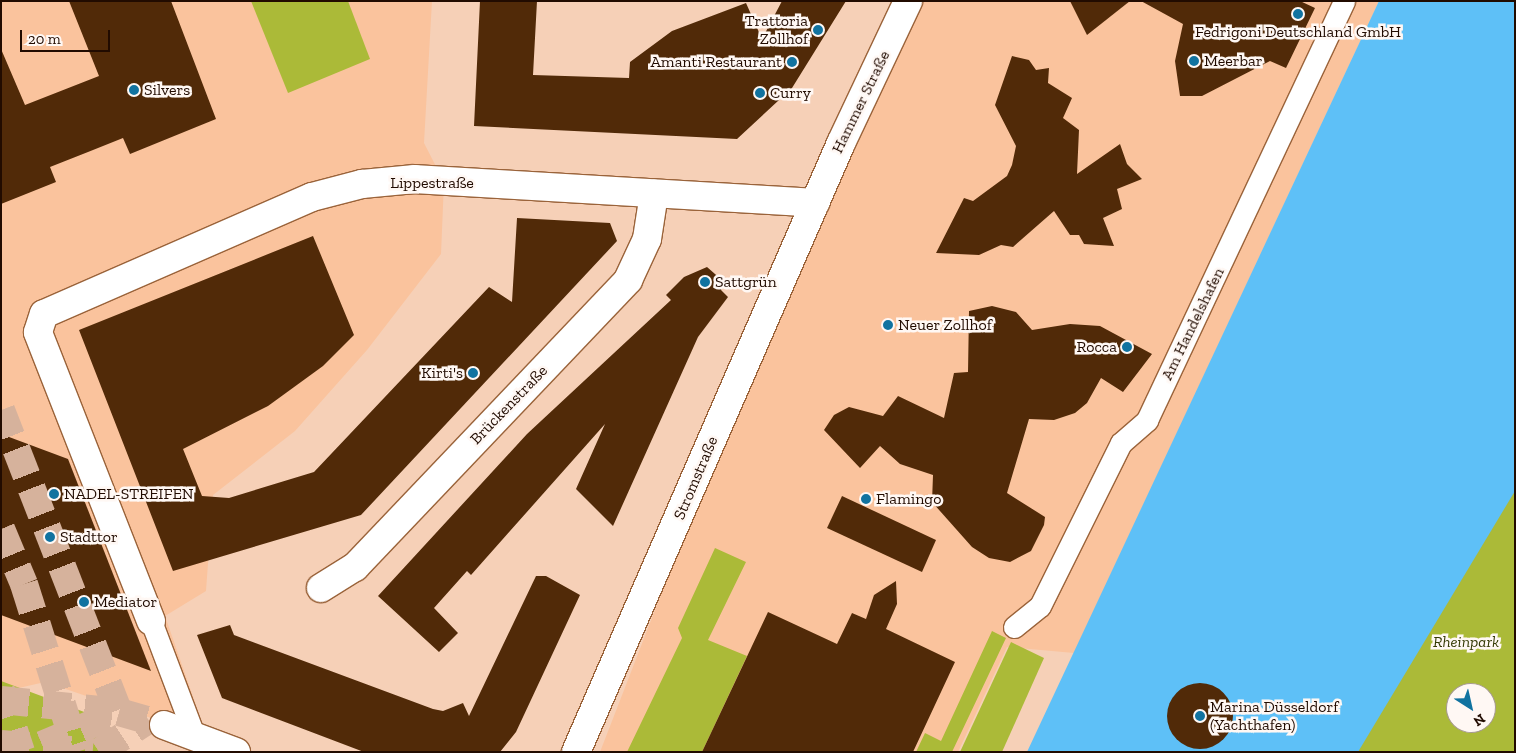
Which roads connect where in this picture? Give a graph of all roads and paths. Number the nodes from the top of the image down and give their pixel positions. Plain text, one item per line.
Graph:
1 (908, 1) edge
2 (1344, 1) edge
3 (654, 194) junction
4 (815, 203) junction
5 (321, 588) dead end
6 (151, 621) joint
7 (1014, 627) dead end
8 (164, 725) tunnel mouth
9 (204, 742) edge
10 (236, 752) edge
11 (576, 752) edge

1 - 4 street, Hammer Straße
2 - 7 street, Am Handelshafen
3 - 4 street, Lippestraße
3 - 5 street, Brückenstraße
3 - 6 street, Lippestraße
4 - 11 street, Stromstraße
6 - 9 street
8 - 9 street
9 - 10 street

